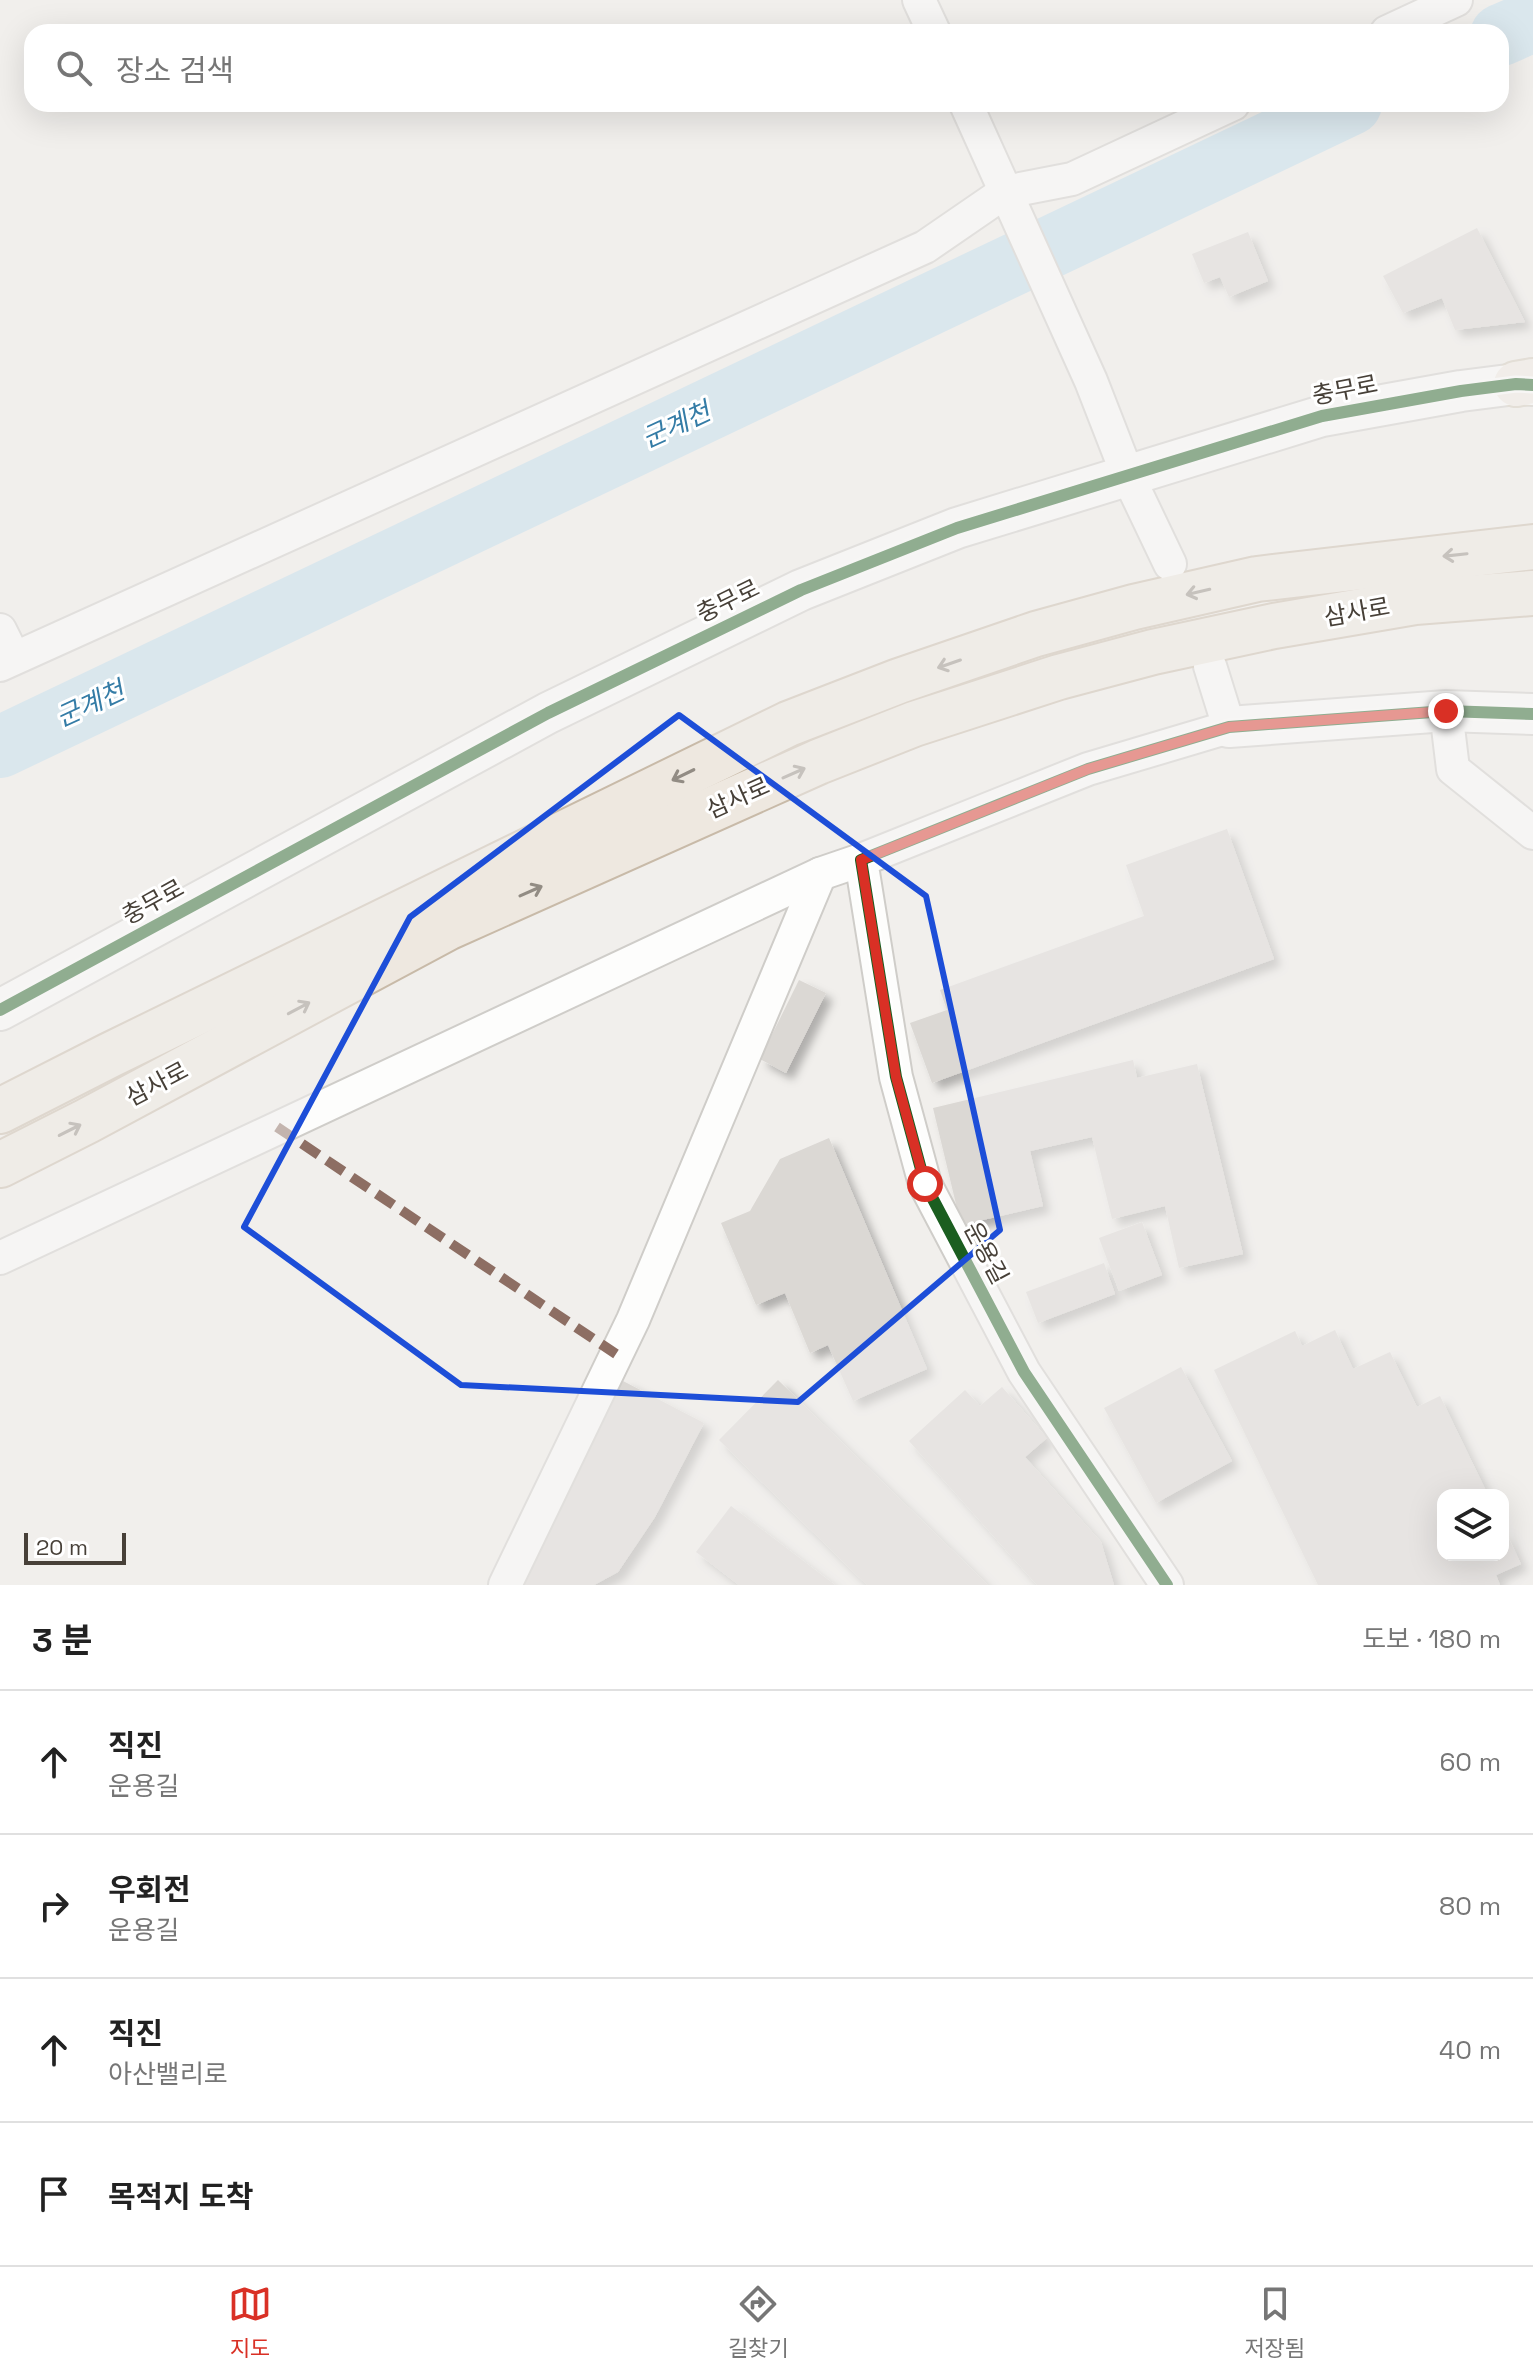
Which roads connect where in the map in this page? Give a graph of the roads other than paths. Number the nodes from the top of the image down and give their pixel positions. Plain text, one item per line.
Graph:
1 (919, 0) edge
2 (1456, 0) edge
3 (930, 24) edge
4 (1404, 24) edge
5 (970, 112) edge
6 (1216, 112) edge
7 (1008, 198) junction
8 (1527, 383) edge
9 (1128, 476) junction
10 (1533, 547) edge
11 (1170, 564) dead end
12 (1533, 593) edge
13 (5, 651) edge
14 (1210, 666) dead end
15 (1446, 711) junction
16 (1533, 714) edge
17 (1229, 727) junction
18 (1533, 833) edge
19 (861, 860) junction
20 (820, 874) junction
21 (0, 1010) edge
22 (0, 1111) edge
23 (0, 1165) edge
24 (0, 1258) edge
25 (505, 1585) edge
26 (1167, 1585) edge

1 - 3 street
2 - 4 street
5 - 7 street
6 - 7 street
7 - 9 street
7 - 13 street
8 - 9 street, 충무로
9 - 11 street
9 - 21 street, 충무로
10 -> 22 highway, 삼사로
23 -> 12 highway, 삼사로
14 - 17 street
15 - 16 street
15 - 17 street
15 - 18 street
17 - 19 street
19 - 20 street
19 - 26 street, 운용길
20 - 24 street
20 - 25 street

